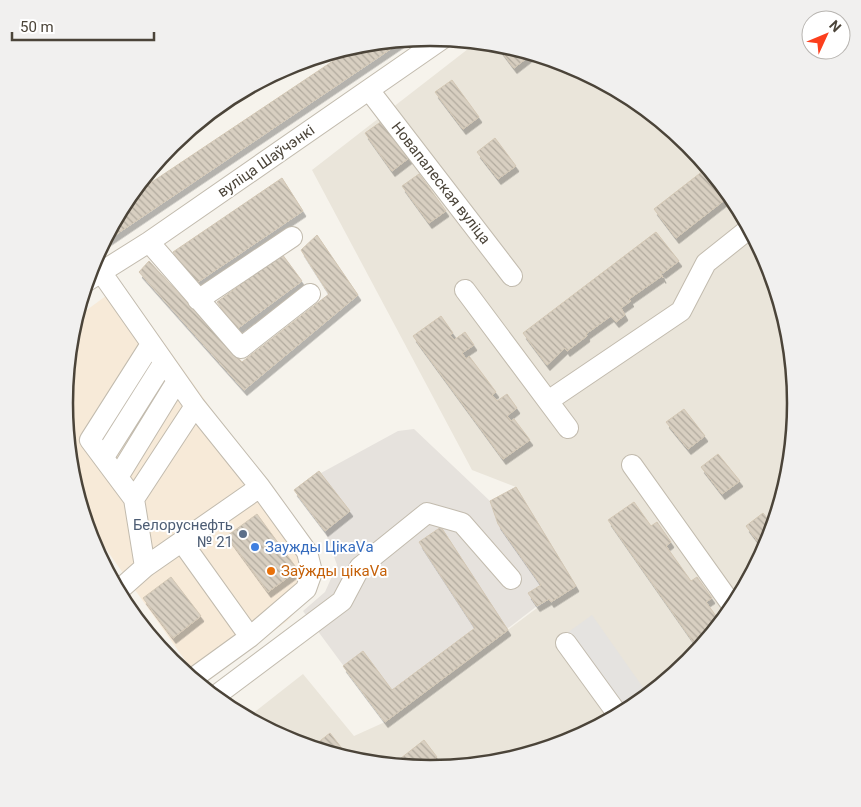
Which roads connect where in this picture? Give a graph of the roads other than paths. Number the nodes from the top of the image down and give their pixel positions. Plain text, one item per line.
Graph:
1 (432, 46) edge
2 (369, 90) junction
3 (744, 233) edge
4 (292, 237) dead end
5 (149, 242) junction
6 (97, 275) edge
7 (512, 276) dead end
8 (96, 279) edge
9 (465, 290) dead end
10 (310, 294) dead end
11 (198, 300) junction
12 (151, 344) junction
13 (164, 362) junction
14 (177, 381) junction
15 (548, 401) junction
16 (195, 406) junction
17 (568, 428) dead end
18 (104, 457) junction
19 (632, 465) dead end
20 (118, 477) junction
21 (260, 487) junction
22 (134, 498) junction
23 (182, 542) junction
24 (145, 567) junction
25 (511, 579) dead end
26 (123, 586) edge
27 (729, 601) edge
28 (250, 637) junction
29 (566, 643) dead end
30 (198, 675) edge
31 (220, 692) edge
32 (614, 710) edge

1 - 2 street, вуліца Шаўчэнкі
2 - 5 street, вуліца Шаўчэнкі
2 - 7 street, Новапалеская вуліца
3 - 15 street
4 - 11 street
5 - 6 street, вуліца Шаўчэнкі
5 - 11 street
8 - 12 street
9 - 15 street
10 - 11 street
12 - 13 street
12 - 18 street
13 - 14 street
13 - 18 street
14 - 16 street
14 - 20 street
15 - 17 street
16 - 21 street
16 - 22 street
18 - 20 street
19 - 27 street
20 - 22 street
21 - 23 street
21 - 28 street
22 - 24 street
23 - 24 street
23 - 28 street
24 - 26 street
25 - 31 street
28 - 30 street
29 - 32 street

